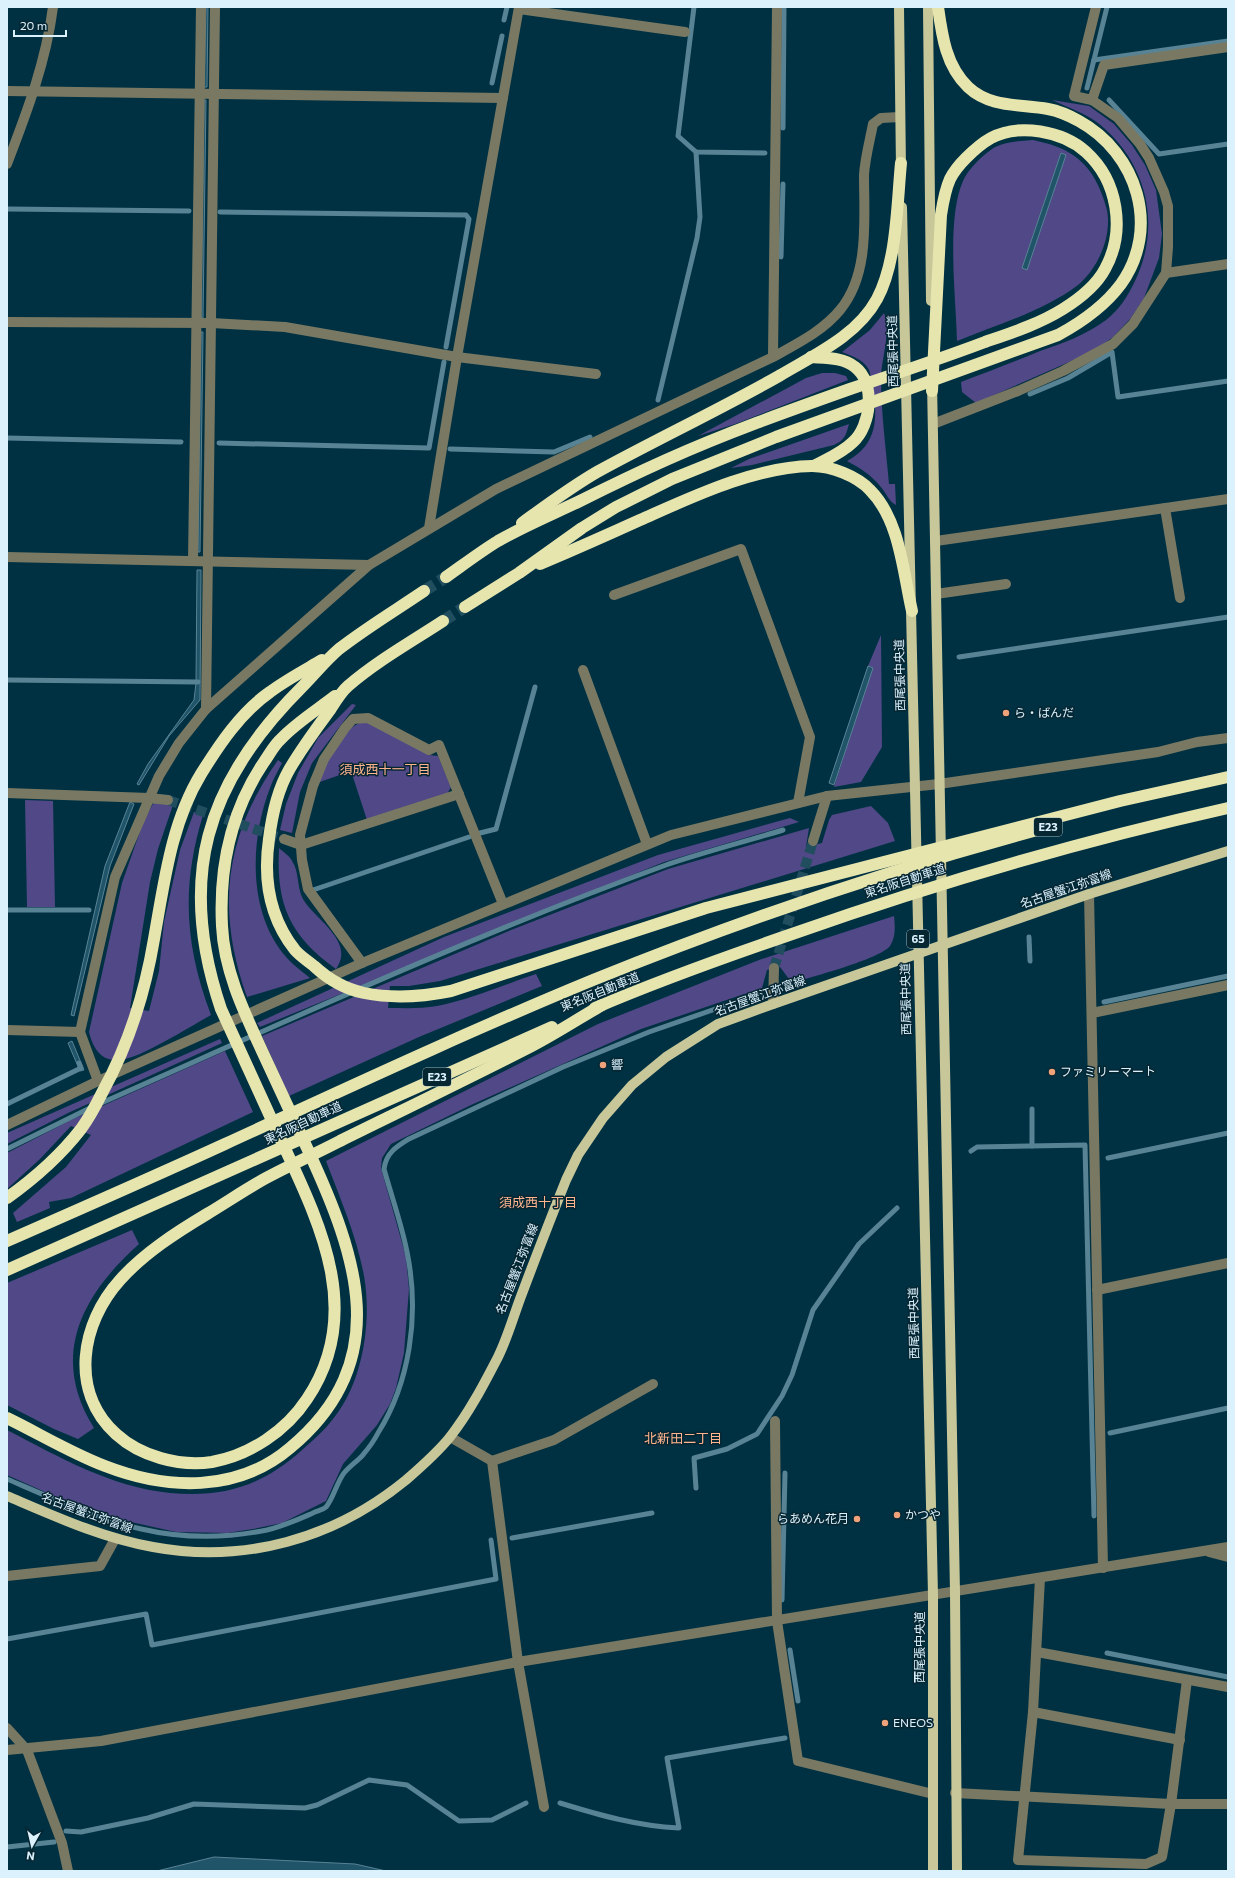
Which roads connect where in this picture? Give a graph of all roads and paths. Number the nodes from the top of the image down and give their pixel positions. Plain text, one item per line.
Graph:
1 (53, 7) edge
2 (201, 7) edge
3 (215, 7) edge
4 (777, 7) edge
5 (899, 7) edge
6 (928, 7) edge
7 (938, 7) edge
8 (1096, 7) edge
9 (519, 8) edge
10 (685, 32) dead end
11 (1228, 47) edge
12 (7, 91) edge
13 (35, 91) junction
14 (199, 94) junction
15 (214, 94) junction
16 (503, 98) junction
17 (1092, 100) junction
18 (900, 117) junction
19 (901, 163) junction
20 (7, 164) edge
21 (1228, 264) edge
22 (1166, 273) junction
23 (7, 322) edge
24 (196, 323) junction
25 (211, 323) junction
26 (457, 356) junction
27 (773, 357) junction
28 (811, 357) junction
29 (596, 374) dead end
30 (932, 391) junction
31 (933, 424) junction
32 (814, 466) junction
33 (1228, 499) edge
34 (1165, 508) junction
35 (429, 528) junction
36 (499, 540) junction
37 (936, 541) junction
38 (7, 557) edge
39 (193, 561) junction
40 (208, 561) junction
41 (369, 565) junction
42 (519, 573) junction
43 (446, 577) tunnel mouth
44 (1006, 584) dead end
45 (424, 591) tunnel mouth
46 (936, 594) junction
47 (614, 595) dead end
48 (1180, 598) dead end
49 (465, 607) tunnel mouth
50 (912, 611) junction
51 (443, 621) tunnel mouth
52 (339, 650) junction
53 (583, 670) dead end
54 (347, 686) junction
55 (206, 709) junction
56 (1228, 738) edge
57 (1228, 777) edge
58 (1228, 783) edge
59 (938, 784) junction
60 (915, 786) junction
61 (7, 793) edge
62 (459, 794) junction
63 (827, 796) junction
64 (149, 798) junction
65 (168, 800) tunnel mouth
66 (798, 803) junction
67 (1228, 808) edge
68 (284, 840) tunnel mouth
69 (813, 841) tunnel mouth
70 (647, 844) junction
71 (301, 845) junction
72 (1228, 851) edge
73 (1089, 894) junction
74 (503, 904) junction
75 (941, 945) junction
76 (918, 953) junction
77 (362, 963) junction
78 (774, 968) tunnel mouth
79 (1228, 986) edge
80 (773, 1004) junction
81 (602, 1005) junction
82 (1092, 1014) junction
83 (7, 1030) edge
84 (80, 1032) junction
85 (98, 1081) junction
86 (7, 1125) edge
87 (7, 1198) edge
88 (7, 1241) edge
89 (1228, 1263) edge
90 (7, 1270) edge
91 (1097, 1290) junction
92 (654, 1384) dead end
93 (7, 1418) edge
94 (775, 1421) dead end
95 (450, 1437) junction
96 (492, 1461) junction
97 (7, 1496) edge
98 (115, 1539) junction
99 (1228, 1547) edge
100 (1207, 1551) junction
101 (1228, 1557) edge
102 (1102, 1568) junction
103 (7, 1576) edge
104 (1040, 1578) junction
105 (955, 1592) junction
106 (933, 1595) junction
107 (777, 1621) junction
108 (1037, 1652) junction
109 (518, 1662) junction
110 (1188, 1680) junction
111 (1228, 1687) edge
112 (1033, 1712) junction
113 (7, 1728) edge
114 (1180, 1740) junction
115 (7, 1750) edge
116 (27, 1750) junction
117 (955, 1793) junction
118 (933, 1794) junction
119 (1023, 1797) junction
120 (1172, 1804) junction
121 (1228, 1804) edge
122 (544, 1807) dead end
123 (68, 1871) edge
124 (933, 1871) edge
125 (957, 1871) edge

1 - 13 street
2 - 14 street
3 - 15 street
4 - 27 street
5 - 18 main road, 西尾張中央道 / 65
6 - 30 main road, 65
7 - 42 highway
8 - 17 street
9 - 10 street
9 - 16 street
11 - 17 street
12 - 13 street
13 - 14 street
13 - 20 street
14 - 15 street
14 - 24 street
15 - 16 street
15 - 25 street
16 - 26 street
17 - 22 street
18 - 19 main road, 西尾張中央道 / 65
18 - 27 street
19 - 28 highway
19 - 50 main road, 西尾張中央道 / 65
21 - 22 street
22 - 31 street
23 - 24 street
24 - 25 street
24 - 39 street
25 - 26 street
25 - 40 street
26 - 29 street
26 - 35 street
27 - 35 street
28 - 32 highway
28 - 36 highway
30 - 31 main road, 65
30 - 36 highway
31 - 37 main road, 65
32 - 42 highway
32 - 50 highway
33 - 34 street
34 - 37 street
34 - 48 street
35 - 41 street
36 - 43 highway
37 - 46 main road, 65
38 - 39 street
39 - 40 street
40 - 41 street
40 - 55 street
41 - 55 street
42 - 49 highway
44 - 46 street
45 - 52 highway
46 - 59 main road, 65
47 - 66 street
50 - 60 main road, 西尾張中央道 / 65
51 - 54 highway
52 - 81 highway
52 - 87 highway
53 - 70 street
54 - 57 highway
54 - 93 highway
55 - 64 street
56 - 59 street
58 - 88 highway, 東名阪自動車道 / E23
59 - 60 street
59 - 75 main road, 65
60 - 63 street
60 - 76 main road, 西尾張中央道 / 65
61 - 64 street
62 - 71 street
62 - 71 street
62 - 74 street
63 - 66 street
63 - 69 street
64 - 65 street
64 - 84 street
66 - 70 street
67 - 81 highway, 東名阪自動車道 / E23
68 - 71 street
70 - 74 street
71 - 77 street
72 - 73 main road, 名古屋蟹江弥富線
73 - 75 main road, 名古屋蟹江弥富線
73 - 82 street
74 - 77 street
75 - 76 main road, 名古屋蟹江弥富線
75 - 105 main road, 65
76 - 80 main road, 名古屋蟹江弥富線
76 - 106 main road, 西尾張中央道 / 65
77 - 85 street
78 - 80 street
79 - 82 street
80 - 95 main road, 名古屋蟹江弥富線
81 - 90 highway, 東名阪自動車道 / E23
82 - 91 street
83 - 84 street
84 - 85 street
85 - 86 street
89 - 91 street
91 - 102 street
92 - 96 street
94 - 107 street
95 - 96 street
95 - 98 main road, 名古屋蟹江弥富線
96 - 109 street
97 - 98 main road, 名古屋蟹江弥富線
98 - 103 street
99 - 100 street
100 - 101 street
100 - 102 street
102 - 104 street
104 - 105 street
104 - 108 street
105 - 106 street
105 - 117 main road, 65
106 - 107 street
106 - 118 main road, 西尾張中央道 / 65
107 - 109 street
107 - 118 street
108 - 110 street
108 - 112 street
109 - 116 street
109 - 122 street
110 - 111 street
110 - 114 street
112 - 114 street
112 - 119 street
113 - 116 street
114 - 120 street
115 - 116 street
116 - 123 street
117 - 119 street
117 - 125 main road, 65
118 - 124 main road, 西尾張中央道 / 65
119 - 120 street
119 - 120 street
120 - 121 street

